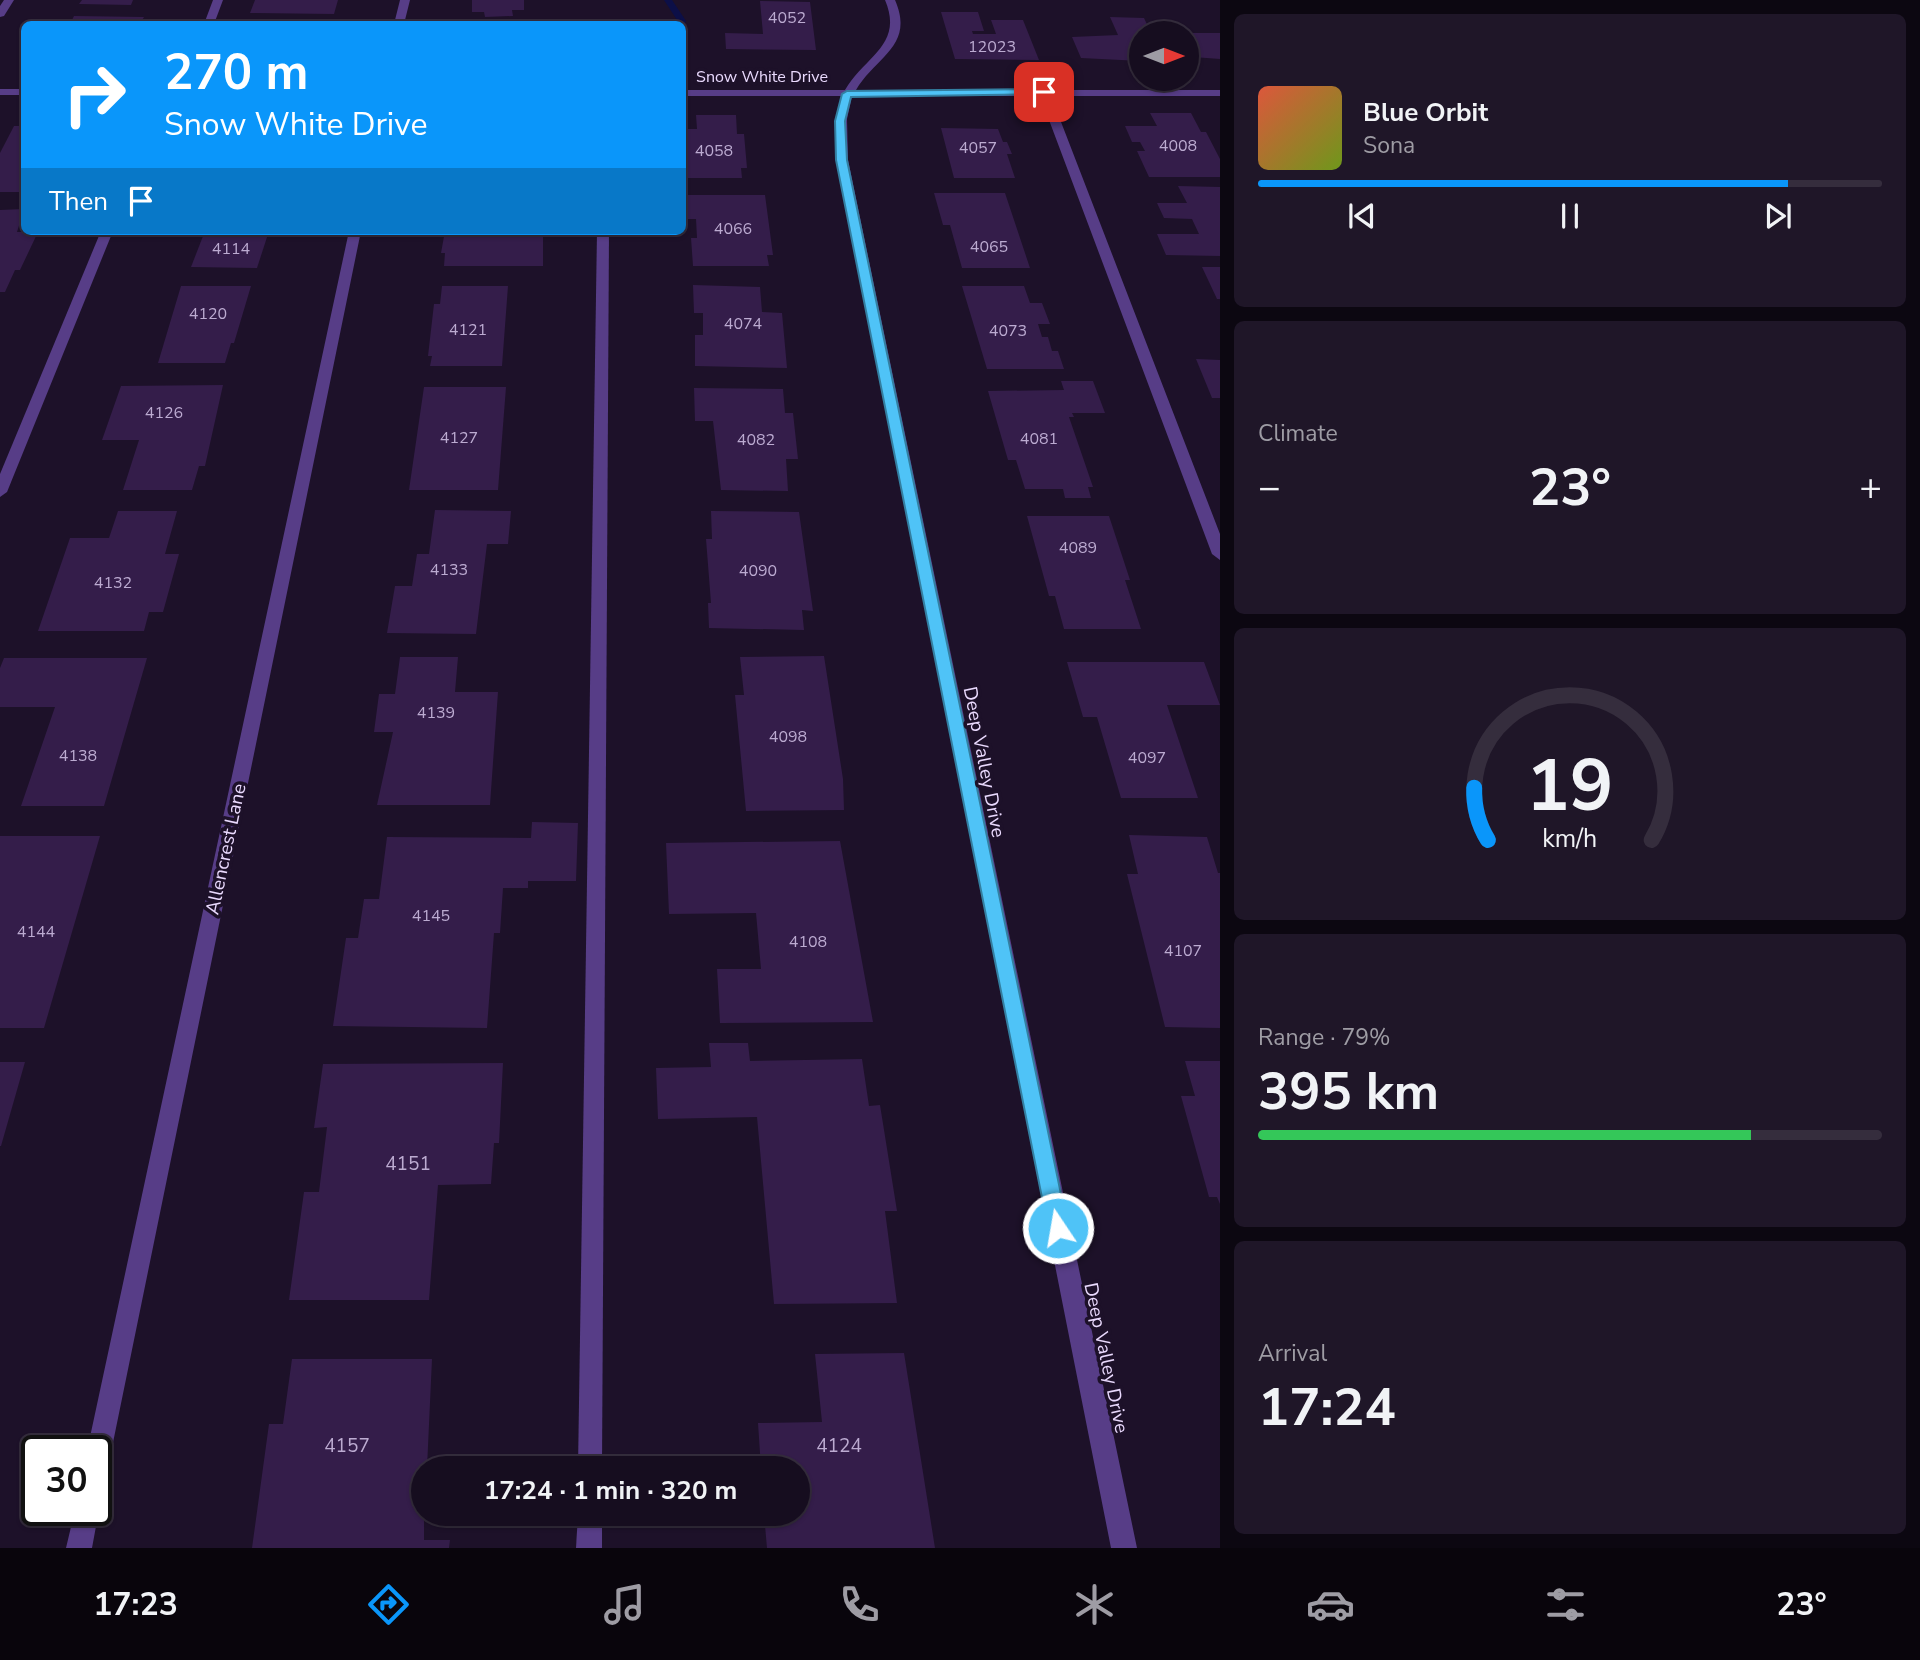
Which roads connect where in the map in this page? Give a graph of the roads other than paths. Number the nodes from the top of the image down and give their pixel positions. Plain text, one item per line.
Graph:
1 (9, 0) edge
2 (218, 0) edge
3 (405, 0) edge
4 (890, 0) edge
5 (0, 14) edge
6 (210, 21) edge
7 (400, 21) edge
8 (0, 92) edge
9 (21, 92) edge
10 (1044, 92) junction
11 (686, 93) edge
12 (1220, 93) edge
13 (847, 94) junction
14 (105, 235) edge
15 (354, 235) edge
16 (603, 235) edge
17 (0, 492) edge
18 (1220, 554) edge
19 (103, 1435) edge
20 (590, 1456) edge
21 (84, 1526) edge
22 (590, 1526) edge
23 (79, 1548) edge
24 (589, 1548) edge
25 (1124, 1548) edge

1 - 5 street
2 - 6 street
3 - 7 street
4 - 13 street, Deep Valley Drive
8 - 9 street
10 - 12 street, Snow White Drive
10 - 13 street, Snow White Drive
10 - 18 street
11 - 13 street, Snow White Drive
13 - 25 street, Deep Valley Drive
14 - 17 street
15 - 19 street, Allencrest Lane
16 - 20 street
21 - 23 street
22 - 24 street

